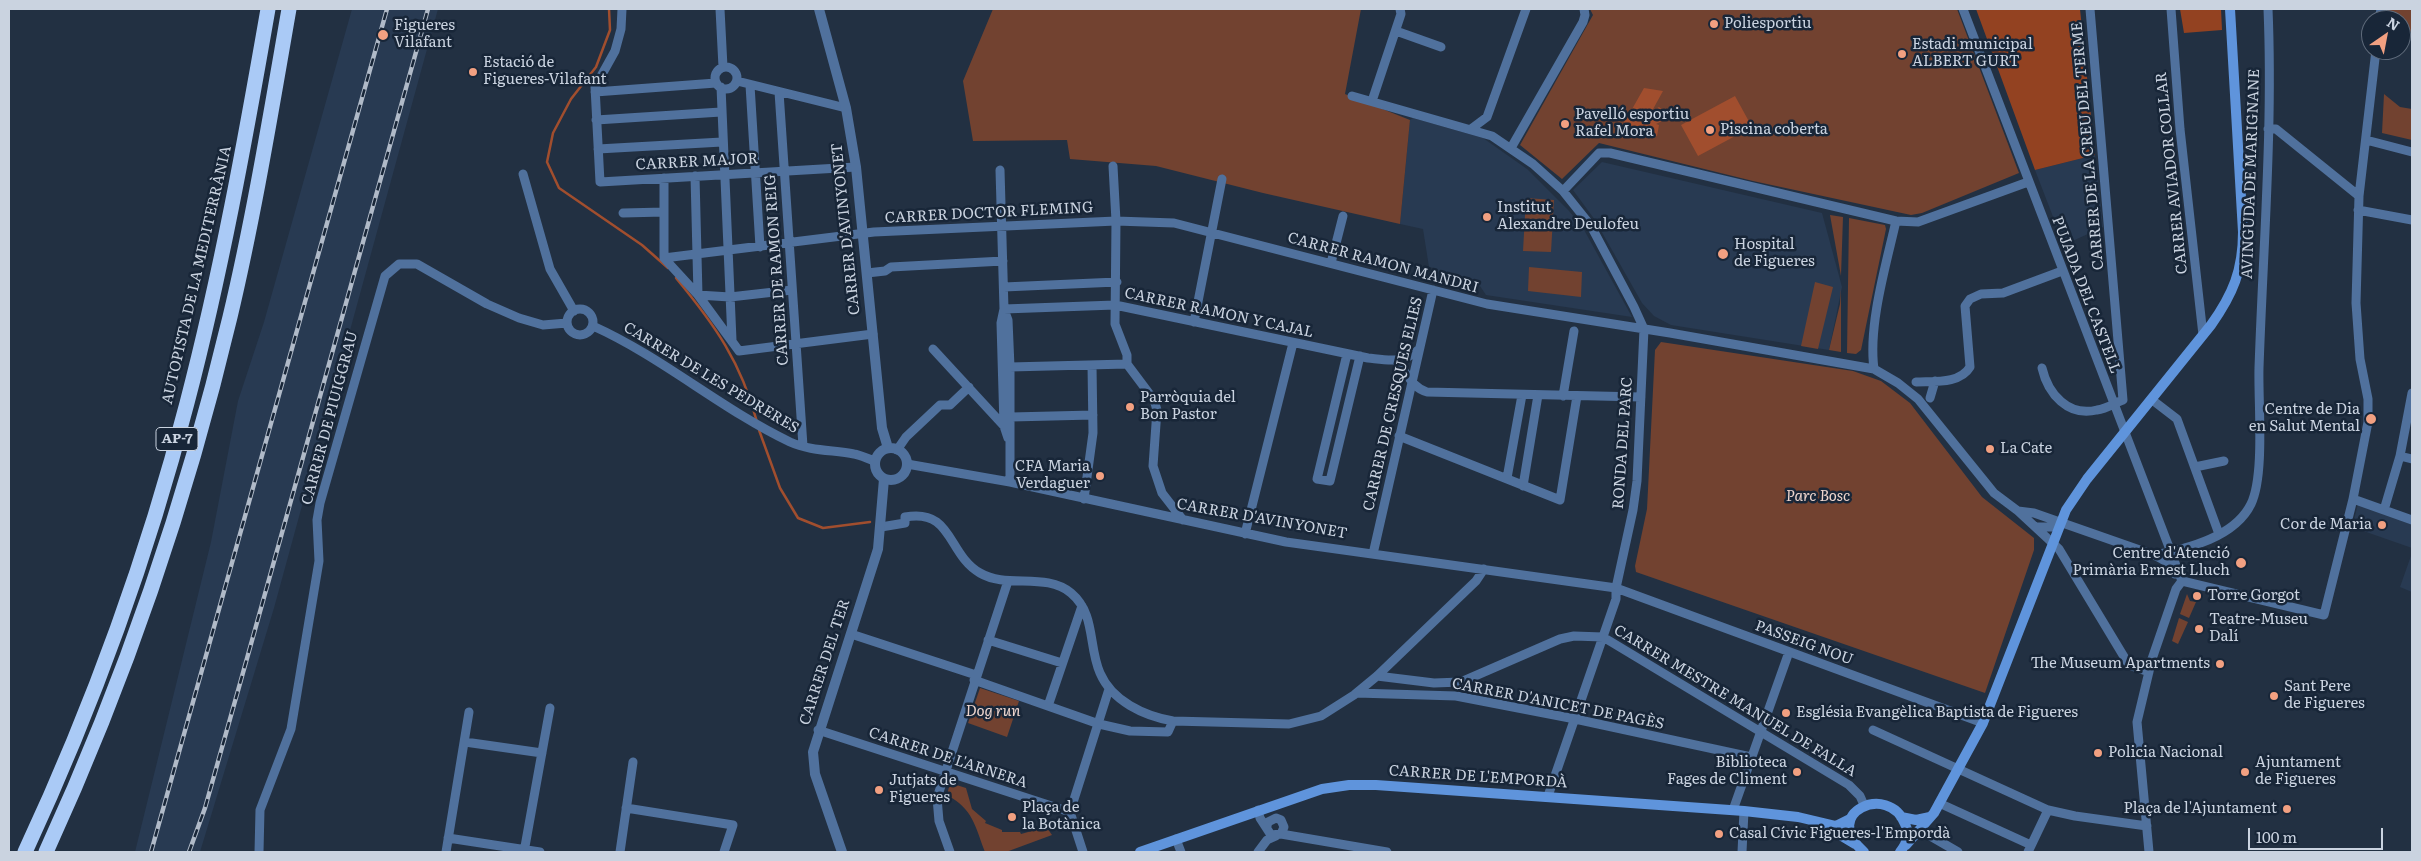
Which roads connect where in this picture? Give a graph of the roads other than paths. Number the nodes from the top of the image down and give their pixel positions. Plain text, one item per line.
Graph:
1 (268, 9) edge
2 (289, 9) edge
3 (622, 9) edge
4 (720, 9) edge
5 (819, 9) edge
6 (1400, 9) edge
7 (1526, 9) edge
8 (1584, 9) edge
9 (1963, 9) edge
10 (2090, 9) edge
11 (2171, 9) edge
12 (2230, 9) edge
13 (2270, 10) edge
14 (1396, 31) junction
15 (1441, 47) dead end
16 (2375, 60) edge
17 (723, 68) junction
18 (737, 81) junction
19 (718, 85) junction
20 (750, 85) junction
21 (595, 92) junction
22 (779, 92) junction
23 (1352, 96) dead end
24 (1372, 101) junction
25 (846, 108) junction
26 (721, 112) junction
27 (1487, 117) junction
28 (596, 120) junction
29 (1471, 129) junction
30 (2268, 129) junction
31 (1492, 136) junction
32 (2366, 140) junction
33 (722, 142) junction
34 (1511, 148) junction
35 (598, 149) junction
36 (2412, 152) edge
37 (856, 166) junction
38 (1113, 166) dead end
39 (1000, 170) dead end
40 (784, 171) junction
41 (755, 172) junction
42 (524, 174) dead end
43 (723, 174) junction
44 (695, 176) junction
45 (664, 178) junction
46 (1222, 179) dead end
47 (2028, 182) junction
48 (1563, 191) junction
49 (2359, 196) junction
50 (2358, 210) junction
51 (664, 212) junction
52 (623, 213) dead end
53 (1343, 216) dead end
54 (2412, 220) edge
55 (1116, 221) junction
56 (1896, 221) junction
57 (1003, 226) junction
58 (1212, 233) junction
59 (863, 234) junction
60 (789, 244) junction
61 (760, 247) junction
62 (728, 250) junction
63 (696, 254) junction
64 (664, 258) junction
65 (1003, 261) junction
66 (1331, 263) junction
67 (2062, 271) junction
68 (867, 274) junction
69 (1117, 282) junction
70 (1004, 287) junction
71 (792, 290) junction
72 (1433, 290) junction
73 (698, 295) junction
74 (730, 296) junction
75 (1116, 305) junction
76 (1004, 309) junction
77 (574, 311) junction
78 (1194, 322) junction
79 (567, 323) junction
80 (592, 326) junction
81 (1644, 329) junction
82 (1574, 331) dead end
83 (873, 334) junction
84 (2202, 335) junction
85 (732, 340) junction
86 (797, 342) junction
87 (1293, 343) junction
88 (933, 349) dead end
89 (1418, 350) junction
90 (1347, 354) junction
91 (1360, 356) junction
92 (1396, 361) junction
93 (1092, 364) junction
94 (1127, 364) junction
95 (1010, 367) junction
96 (2042, 368) dead end
97 (1874, 369) junction
98 (1935, 381) junction
99 (1916, 382) dead end
100 (1413, 383) junction
101 (968, 387) junction
102 (2412, 393) edge
103 (1522, 395) junction
104 (1538, 395) junction
105 (1563, 396) junction
106 (1577, 396) junction
107 (1641, 397) junction
108 (1930, 398) dead end
109 (2151, 400) junction
110 (2113, 404) junction
111 (1093, 415) junction
112 (1011, 418) junction
113 (1004, 426) junction
114 (2125, 433) junction
115 (1399, 436) junction
116 (1008, 438) junction
117 (803, 446) junction
118 (893, 449) junction
119 (2400, 456) junction
120 (2412, 459) edge
121 (875, 461) junction
122 (2224, 461) dead end
123 (907, 464) junction
124 (2196, 467) junction
125 (884, 478) junction
126 (1507, 478) junction
127 (1010, 482) junction
128 (1524, 486) junction
129 (1084, 499) junction
130 (2353, 499) junction
131 (2018, 510) junction
132 (2384, 510) junction
133 (1183, 520) junction
134 (2412, 520) edge
135 (2060, 522) junction
136 (881, 526) junction
137 (2037, 527) junction
138 (1245, 534) junction
139 (2220, 534) junction
140 (2052, 541) junction
141 (2170, 552) junction
142 (1373, 554) junction
143 (2154, 555) junction
144 (1484, 569) junction
145 (1008, 581) junction
146 (2182, 581) junction
147 (1616, 588) junction
148 (2176, 589) junction
149 (1082, 606) junction
150 (851, 634) junction
151 (1603, 637) junction
152 (988, 640) junction
153 (1789, 652) junction
154 (1062, 663) junction
155 (2149, 672) junction
156 (1377, 676) junction
157 (975, 678) junction
158 (1109, 689) junction
159 (1357, 693) junction
160 (1048, 706) junction
161 (550, 708) dead end
162 (469, 712) dead end
163 (1575, 719) junction
164 (1172, 721) junction
165 (1983, 723) junction
166 (1099, 724) junction
167 (818, 730) junction
168 (1873, 730) dead end
169 (1760, 732) junction
170 (465, 742) junction
171 (542, 753) junction
172 (1752, 757) junction
173 (633, 762) dead end
174 (1958, 768) junction
175 (945, 770) junction
176 (1548, 796) junction
177 (1278, 803) junction
178 (1939, 803) junction
179 (1864, 805) junction
180 (626, 808) junction
181 (1258, 810) junction
182 (1733, 810) junction
183 (2048, 810) junction
184 (1744, 811) junction
185 (1070, 812) junction
186 (1901, 817) junction
187 (1930, 817) junction
188 (1850, 819) junction
189 (1281, 820) junction
190 (1822, 824) junction
191 (2147, 826) junction
192 (1920, 830) junction
193 (1276, 834) junction
194 (448, 838) junction
195 (1176, 839) junction
196 (1855, 844) junction
197 (1903, 848) edge
198 (2029, 848) edge
199 (524, 851) edge
200 (25, 852) edge
201 (46, 852) edge
202 (259, 852) edge
203 (446, 852) edge
204 (540, 852) edge
205 (620, 852) edge
206 (724, 852) edge
207 (842, 852) edge
208 (950, 852) edge
209 (1083, 852) edge
210 (1140, 852) edge
211 (1182, 852) edge
212 (1258, 852) edge
213 (1387, 852) edge
214 (1742, 852) edge
215 (1864, 852) edge
216 (1958, 852) edge
217 (2149, 852) edge

1 - 200 highway, AUTOPISTA DE LA MEDITERRÀNIA / AP-7
2 - 201 highway, AP-7
3 - 21 street
4 - 17 street
5 - 25 street, CARRER D'AVINYONET
6 - 14 street
7 - 27 street
8 - 34 street
9 - 47 street, PUJADA DEL CASTELL
10 - 110 street, CARRER DE LA CREU DEL TERME
11 - 84 street, CARRER AVIADOR COLLAR
12 - 84 main road
13 - 30 street, AVINGUDA DE MARIGNANE
14 - 15 street
14 - 24 street
16 - 32 street
17 - 18 street
17 - 19 street
18 - 19 street
18 - 20 street
19 - 21 street
19 - 26 street
20 - 22 street
20 - 41 street
21 - 28 street
22 - 25 street
22 - 40 street, CARRER DE RAMON REIG
23 - 24 street
24 - 29 street
25 - 37 street, CARRER D'AVINYONET
26 - 28 street
26 - 33 street
27 - 29 street
27 - 31 street
28 - 35 street
29 - 31 street
30 - 49 street
30 - 139 street, AVINGUDA DE MARIGNANE
31 - 34 street
32 - 36 street
32 - 49 street
33 - 35 street
33 - 43 street
34 - 48 street
35 - 45 street, CARRER MAJOR
37 - 40 street, CARRER MAJOR
37 - 59 street, CARRER D'AVINYONET
38 - 55 street
39 - 57 street
40 - 41 street, CARRER MAJOR
40 - 60 street, CARRER DE RAMON REIG
41 - 43 street, CARRER MAJOR
41 - 61 street
42 - 77 street
43 - 44 street, CARRER MAJOR
43 - 62 street
44 - 45 street, CARRER MAJOR
44 - 63 street
45 - 51 street
46 - 58 street
47 - 56 street
47 - 67 street, PUJADA DEL CASTELL
48 - 56 street
48 - 81 street
49 - 50 street
50 - 54 street
50 - 130 street
51 - 52 street
51 - 64 street
53 - 66 street
55 - 57 street, CARRER DOCTOR FLEMING
55 - 58 street, CARRER RAMON MANDRI
55 - 69 street
56 - 97 street
57 - 59 street, CARRER DOCTOR FLEMING
57 - 65 street
58 - 66 street, CARRER RAMON MANDRI
58 - 78 street
59 - 60 street, CARRER DOCTOR FLEMING
59 - 68 street, CARRER D'AVINYONET
60 - 61 street, CARRER DOCTOR FLEMING
60 - 71 street, CARRER DE RAMON REIG
61 - 62 street, CARRER DOCTOR FLEMING
62 - 63 street, CARRER DOCTOR FLEMING
62 - 74 street
63 - 64 street, CARRER DOCTOR FLEMING
63 - 73 street
64 - 73 street
65 - 68 street
65 - 70 street
66 - 72 street, CARRER RAMON MANDRI
67 - 98 street
67 - 110 street, PUJADA DEL CASTELL
68 - 83 street, CARRER D'AVINYONET
69 - 70 street, CARRER RAMON Y CAJAL
69 - 75 street
70 - 76 street
71 - 74 street
71 - 86 street, CARRER DE RAMON REIG
72 - 81 street, CARRER RAMON MANDRI
72 - 89 street, CARRER DE CRESQUES ELIES
73 - 74 street
73 - 85 street
74 - 85 street
75 - 76 street, CARRER RAMON Y CAJAL
75 - 78 street, CARRER RAMON Y CAJAL
75 - 94 street
76 - 95 street
76 - 113 street
77 - 79 street
77 - 80 street
78 - 87 street, CARRER RAMON Y CAJAL
79 - 80 street
79 - 202 street, CARRER DE PIUIGGRAU
80 - 117 street, CARRER DE LES PEDRERES
81 - 97 street, CARRER RAMON MANDRI
81 - 107 street, RONDA DEL PARC
82 - 105 street
83 - 86 street
83 - 118 street, CARRER D'AVINYONET
84 - 109 main road
85 - 86 street
86 - 117 street, CARRER DE RAMON REIG
87 - 90 street, CARRER RAMON Y CAJAL
87 - 138 street
88 - 101 street
89 - 92 street
89 - 100 street, CARRER DE CRESQUES ELIES
90 - 91 street, CARRER RAMON Y CAJAL
90 - 91 street
91 - 92 street, CARRER RAMON Y CAJAL
92 - 100 street
93 - 94 street
93 - 95 street
93 - 111 street
94 - 133 street
95 - 112 street
96 - 110 street
97 - 131 street, CARRER RAMON MANDRI
98 - 99 street
98 - 108 street
100 - 103 street
100 - 115 street, CARRER DE CRESQUES ELIES
101 - 113 street
101 - 118 street
102 - 119 street
103 - 104 street
103 - 126 street
104 - 105 street
104 - 128 street
105 - 106 street
106 - 107 street
106 - 128 street
107 - 147 street, RONDA DEL PARC
109 - 114 main road
109 - 124 street
110 - 114 street, PUJADA DEL CASTELL
111 - 112 street
111 - 129 street
112 - 116 street
113 - 116 street
114 - 135 main road
114 - 141 street, PUJADA DEL CASTELL
115 - 126 street
115 - 142 street, CARRER DE CRESQUES ELIES
116 - 127 street
117 - 121 street, CARRER DE LES PEDRERES
118 - 121 street
118 - 123 street
119 - 120 street
119 - 132 street
121 - 125 street
122 - 124 street
123 - 125 street
123 - 127 street, CARRER D'AVINYONET
124 - 139 street
125 - 136 street, CARRER DEL TER
126 - 128 street
127 - 129 street, CARRER D'AVINYONET
129 - 133 street, CARRER D'AVINYONET
130 - 132 street
130 - 146 street
131 - 135 street
131 - 137 street
132 - 134 street
133 - 138 street, CARRER D'AVINYONET
135 - 137 street
135 - 140 main road
135 - 143 street
136 - 145 street
136 - 150 street, CARRER DEL TER
137 - 140 street
138 - 142 street, CARRER D'AVINYONET
139 - 141 street, AVINGUDA DE MARIGNANE
140 - 155 street
140 - 165 main road
141 - 143 street, AVINGUDA DE MARIGNANE
141 - 146 street, PUJADA DEL CASTELL
142 - 144 street, CARRER D'AVINYONET
143 - 148 street
144 - 147 street, CARRER D'AVINYONET
144 - 156 street
145 - 149 street
145 - 152 street
146 - 148 street
147 - 151 street, RONDA DEL PARC
147 - 153 street, PASSEIG NOU
148 - 155 street
149 - 154 street
149 - 158 street
150 - 157 street
150 - 167 street, CARRER DEL TER
151 - 156 street, CARRER MESTRE MANUEL DE FALLA
151 - 163 street, RONDA DEL PARC
151 - 169 street, CARRER MESTRE MANUEL DE FALLA
152 - 154 street
152 - 157 street
153 - 165 street, PASSEIG NOU
153 - 169 street
154 - 160 street
155 - 191 street
156 - 159 street
157 - 160 street
157 - 175 street
158 - 164 street
158 - 166 street
159 - 163 street, CARRER D'ANICET DE PAGÈS
159 - 164 street
160 - 166 street
161 - 171 street
162 - 170 street
163 - 172 street, CARRER D'ANICET DE PAGÈS
163 - 176 street, RONDA DEL PARC
164 - 166 street
165 - 174 main road
166 - 185 street
167 - 175 street, CARRER DE L'ARNERA
167 - 207 street, CARRER DEL TER
168 - 174 street
169 - 172 street
169 - 179 street, CARRER MESTRE MANUEL DE FALLA
170 - 171 street
170 - 194 street
171 - 199 street
172 - 182 street
173 - 180 street
174 - 178 main road
174 - 183 street
175 - 185 street, CARRER DE L'ARNERA
175 - 208 street
176 - 177 main road, CARRER DE L'EMPORDÀ
176 - 182 main road, CARRER DE L'EMPORDÀ
177 - 181 main road, CARRER DE L'EMPORDÀ
177 - 189 street
178 - 187 main road
178 - 198 street
179 - 186 main road
179 - 188 main road
180 - 205 street
180 - 206 street
181 - 193 street
181 - 195 main road, CARRER DE L'EMPORDÀ
182 - 184 main road, CARRER DE L'EMPORDÀ
183 - 191 street
183 - 198 street
184 - 190 main road, CARRER DE L'EMPORDÀ
184 - 214 street
185 - 209 street
186 - 187 main road
186 - 197 main road
187 - 192 main road
188 - 190 main road
188 - 196 main road
189 - 193 street
189 - 193 street
190 - 196 main road
191 - 217 street
192 - 197 main road
192 - 216 street
193 - 212 street
193 - 213 street
194 - 199 street
194 - 203 street
195 - 210 main road, CARRER DE L'EMPORDÀ
195 - 211 street
196 - 215 main road
199 - 204 street

